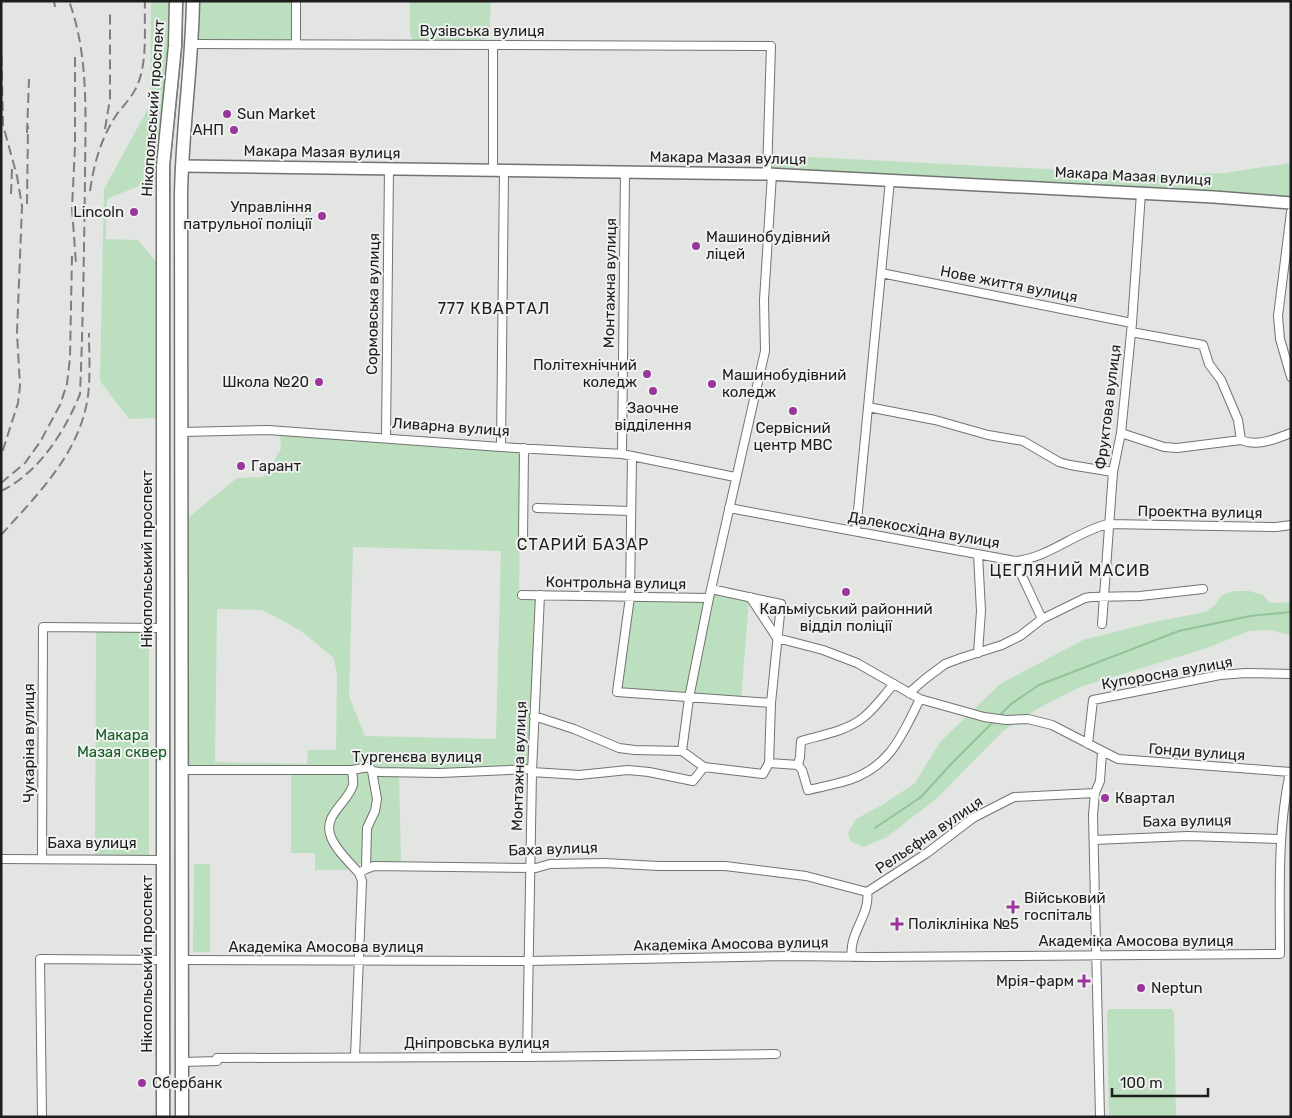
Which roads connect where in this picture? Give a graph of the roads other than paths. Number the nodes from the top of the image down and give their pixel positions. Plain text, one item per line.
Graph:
1 (176, 1) edge
2 (194, 1) edge
3 (296, 1) edge
4 (193, 44) junction
5 (296, 44) junction
6 (492, 45) junction
7 (163, 166) junction
8 (182, 166) junction
9 (389, 169) junction
10 (499, 170) junction
11 (625, 172) junction
12 (769, 174) junction
13 (890, 180) junction
14 (1141, 193) junction
15 (1291, 203) edge
16 (1291, 212) edge
17 (882, 273) junction
18 (1132, 323) junction
19 (1131, 332) junction
20 (1291, 377) edge
21 (868, 407) junction
22 (163, 432) junction
23 (182, 432) junction
24 (1121, 433) junction
25 (1291, 433) edge
26 (386, 438) junction
27 (1241, 440) junction
28 (501, 447) junction
29 (524, 448) junction
30 (622, 454) junction
31 (632, 456) junction
32 (1113, 472) junction
33 (735, 477) junction
34 (537, 508) dead end
35 (729, 508) junction
36 (631, 511) junction
37 (1108, 524) junction
38 (1291, 525) edge
39 (856, 532) junction
40 (523, 541) dead end
41 (978, 554) junction
42 (1015, 561) junction
43 (711, 589) junction
44 (1203, 590) dead end
45 (522, 595) dead end
46 (540, 595) junction
47 (1105, 596) junction
48 (630, 597) junction
49 (709, 598) junction
50 (750, 598) junction
51 (1042, 619) junction
52 (1102, 624) dead end
53 (163, 628) junction
54 (777, 638) junction
55 (978, 653) junction
56 (1291, 674) edge
57 (894, 684) junction
58 (910, 693) junction
59 (689, 698) junction
60 (920, 699) junction
61 (771, 703) junction
62 (534, 716) junction
63 (1088, 744) junction
64 (682, 751) junction
65 (1102, 752) junction
66 (769, 763) junction
67 (798, 765) junction
68 (704, 767) junction
69 (182, 770) junction
70 (352, 770) junction
71 (532, 770) junction
72 (372, 771) junction
73 (1290, 772) edge
74 (1095, 793) junction
75 (1280, 839) junction
76 (1094, 840) junction
77 (1, 859) edge
78 (42, 859) junction
79 (163, 860) junction
80 (182, 860) junction
81 (529, 867) junction
82 (362, 871) junction
83 (867, 892) junction
84 (1097, 954) junction
85 (852, 957) junction
86 (163, 960) junction
87 (182, 960) junction
88 (360, 961) junction
89 (528, 961) junction
90 (776, 1054) dead end
91 (355, 1057) junction
92 (527, 1057) junction
93 (182, 1062) junction
94 (42, 1117) edge
95 (163, 1117) edge
96 (182, 1117) edge
97 (1100, 1117) edge

1 - 7 main road, Нікопольський проспект
2 - 4 main road
3 - 5 street
4 - 5 street, Вузівська вулиця
4 - 8 main road
5 - 6 street, Вузівська вулиця
6 - 10 street
6 - 12 street, Вузівська вулиця
7 - 8 main road, Макара Мазая вулиця
7 - 22 main road, Нікопольський проспект
8 - 9 main road, Макара Мазая вулиця
8 - 23 main road
9 - 10 main road, Макара Мазая вулиця
9 - 26 street, Сормовська вулиця
10 - 11 main road, Макара Мазая вулиця
10 - 28 street
11 - 12 main road, Макара Мазая вулиця
11 - 30 street, Монтажна вулиця
12 - 13 main road, Макара Мазая вулиця
12 - 33 street
13 - 14 main road, Макара Мазая вулиця
13 - 17 street
14 - 15 main road, Макара Мазая вулиця
14 - 18 street, Фруктова вулиця
16 - 20 street
17 - 18 street, Нове життя вулиця
17 - 21 street
18 - 19 street, Фруктова вулиця
19 - 24 street, Фруктова вулиця
19 - 27 street
21 - 32 street
21 - 39 street
22 - 23 main road, Ливарна вулиця
22 - 53 main road, Нікопольський проспект
23 - 26 street, Ливарна вулиця
23 - 69 main road
24 - 27 street
24 - 32 street, Фруктова вулиця
25 - 27 street
26 - 28 street, Ливарна вулиця
28 - 29 street, Ливарна вулиця
29 - 30 street, Ливарна вулиця
29 - 40 street
30 - 31 street, Ливарна вулиця
31 - 33 street, Ливарна вулиця
31 - 36 street
32 - 37 street, Фруктова вулиця
33 - 35 street
34 - 36 street
35 - 39 street, Далекосхідна вулиця
35 - 43 street
36 - 48 street
37 - 38 street, Проектна вулиця
37 - 42 street, Далекосхідна вулиця
37 - 47 street, Фруктова вулиця
39 - 41 street, Далекосхідна вулиця
41 - 42 street, Далекосхідна вулиця
41 - 55 street
42 - 51 street
43 - 49 street
43 - 50 street
44 - 47 street
45 - 46 street, Контрольна вулиця
46 - 48 street, Контрольна вулиця
46 - 62 street, Монтажна вулиця
47 - 51 street
47 - 52 street, Фруктова вулиця
48 - 49 street, Контрольна вулиця
48 - 59 street
49 - 59 street
50 - 54 street
50 - 54 street
51 - 55 street
53 - 78 street, Чукаріна вулиця
53 - 79 main road, Нікопольський проспект
54 - 57 street
54 - 61 street
55 - 58 street
56 - 63 street, Купоросна вулиця
57 - 58 street
57 - 67 street
58 - 60 street
59 - 61 street
59 - 64 street
60 - 63 street
60 - 67 street
61 - 66 street
62 - 64 street
62 - 71 street, Монтажна вулиця
63 - 65 street
64 - 68 street
65 - 73 street, Гонди вулиця
65 - 74 street
66 - 67 street
66 - 68 street
68 - 71 street
69 - 70 street, Тургенєва вулиця
69 - 80 main road
70 - 72 street, Тургенєва вулиця
70 - 82 street
71 - 72 street, Тургенєва вулиця
71 - 81 street, Монтажна вулиця
72 - 82 street
73 - 75 street
74 - 76 street
74 - 83 street, Рельєфна вулиця
75 - 76 street, Баха вулиця
75 - 84 street, Академіка Амосова вулиця
76 - 84 street
77 - 78 street, Баха вулиця
78 - 79 street, Баха вулиця
79 - 80 main road, Баха вулиця
79 - 86 main road, Нікопольський проспект
80 - 87 main road
81 - 82 street, Баха вулиця
81 - 83 street, Баха вулиця
81 - 89 street, Монтажна вулиця
82 - 88 street
83 - 85 street
84 - 85 street, Академіка Амосова вулиця
84 - 97 street
85 - 89 street, Академіка Амосова вулиця
86 - 94 street
86 - 95 main road, Нікопольський проспект
87 - 88 street, Академіка Амосова вулиця
87 - 93 main road
88 - 89 street, Академіка Амосова вулиця
88 - 91 street
89 - 92 street, Монтажна вулиця
90 - 92 street, Дніпровська вулиця
91 - 92 street, Дніпровська вулиця
91 - 93 street, Дніпровська вулиця
93 - 96 main road

